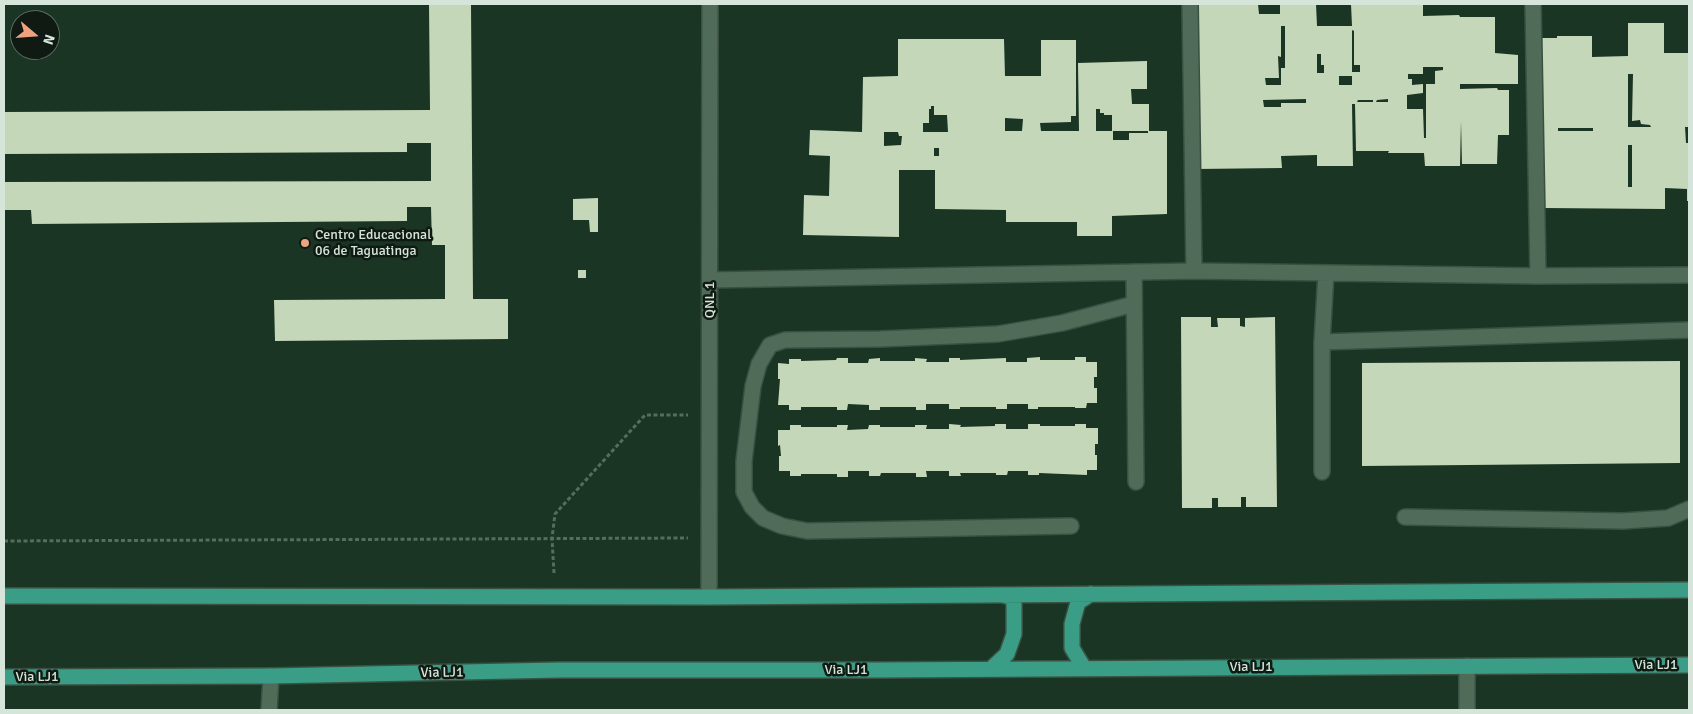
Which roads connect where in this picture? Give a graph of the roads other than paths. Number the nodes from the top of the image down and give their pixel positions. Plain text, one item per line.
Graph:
1 (710, 4) edge
2 (1190, 4) edge
3 (1533, 4) edge
4 (1194, 271) junction
5 (1134, 272) junction
6 (1326, 273) junction
7 (1689, 275) edge
8 (1538, 276) junction
9 (710, 280) junction
10 (1134, 304) junction
11 (1689, 330) edge
12 (1322, 342) junction
13 (1322, 472) dead end
14 (1136, 482) dead end
15 (1689, 509) edge
16 (1405, 517) dead end
17 (1071, 526) dead end
18 (1689, 590) edge
19 (1091, 594) junction
20 (1002, 595) junction
21 (4, 596) edge
22 (709, 597) junction
23 (1689, 665) edge
24 (1467, 666) junction
25 (1084, 668) junction
26 (991, 669) junction
27 (271, 676) junction
28 (4, 677) edge
29 (269, 710) edge
30 (1467, 710) edge

1 - 9 street, QNL 1
2 - 4 street
3 - 8 street
4 - 5 street
4 - 6 street
5 - 9 street
5 - 10 street
6 - 8 street
6 - 12 street
7 - 8 street
9 - 22 street, QNL 1
10 - 14 street
10 - 17 street
11 - 12 street
12 - 13 street
15 - 16 street
18 - 19 main road
19 - 20 main road
19 - 25 main road
20 - 22 main road
20 - 26 main road
21 - 22 main road
23 - 24 main road, Via LJ1
24 - 25 main road, Via LJ1
24 - 30 street
25 - 26 main road, Via LJ1
26 - 27 main road, Via LJ1
27 - 28 main road, Via LJ1
27 - 29 street

